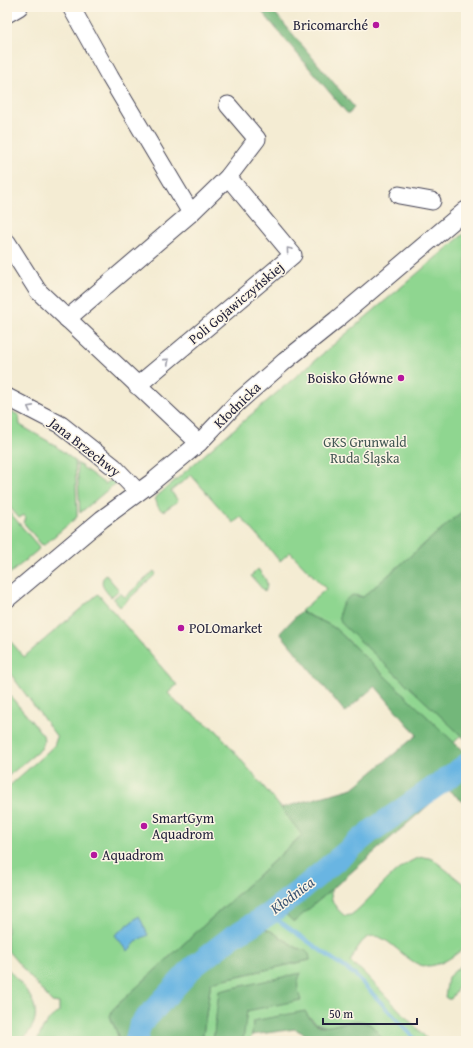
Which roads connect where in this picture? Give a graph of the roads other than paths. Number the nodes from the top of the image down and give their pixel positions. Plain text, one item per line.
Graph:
1 (19, 7) edge
2 (71, 7) edge
3 (7, 14) edge
4 (228, 105) dead end
5 (228, 177) junction
6 (399, 195) dead end
7 (432, 201) dead end
8 (466, 210) edge
9 (191, 213) junction
10 (7, 242) edge
11 (67, 319) junction
12 (137, 386) junction
13 (7, 397) edge
14 (199, 443) junction
15 (138, 492) junction
16 (7, 599) edge

1 - 3 street
2 - 9 street
4 - 5 street
5 - 9 street
12 -> 5 street, Poli Gojawiczyńskiej
6 - 7 street
8 - 14 street, Kłodnicka
9 - 11 street
10 - 11 street
11 - 12 street
12 - 14 street
15 -> 13 street, Jana Brzechwy
14 - 15 street, Kłodnicka
15 - 16 street, Kłodnicka

